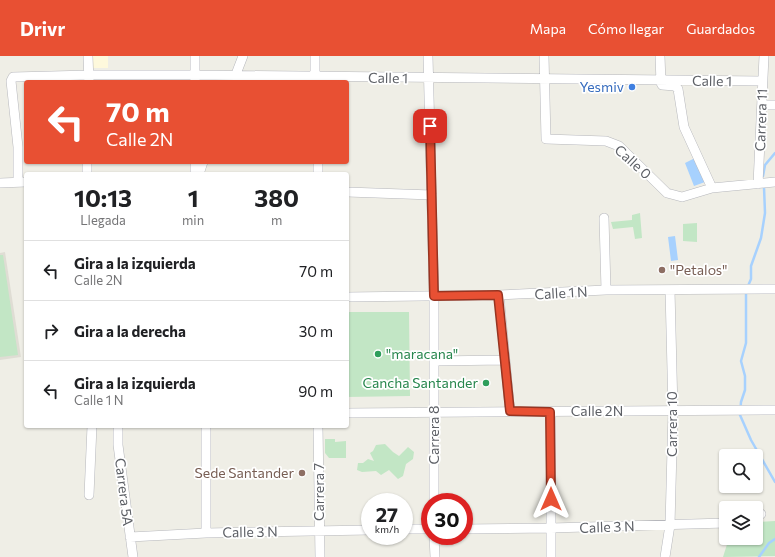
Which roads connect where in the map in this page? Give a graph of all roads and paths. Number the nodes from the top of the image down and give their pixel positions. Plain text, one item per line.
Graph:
1 (88, 56) edge
2 (195, 56) edge
3 (243, 56) edge
4 (315, 56) edge
5 (428, 56) edge
6 (544, 56) edge
7 (660, 56) edge
8 (764, 56) edge
9 (89, 78) edge
10 (195, 78) edge
11 (545, 78) junction
12 (234, 79) edge
13 (428, 79) junction
14 (315, 80) edge
15 (663, 80) junction
16 (762, 81) junction
17 (762, 105) junction
18 (775, 105) edge
19 (22, 182) edge
20 (775, 182) edge
21 (0, 183) edge
22 (758, 184) junction
23 (712, 188) junction
24 (349, 192) edge
25 (432, 195) junction
26 (604, 218) dead end
27 (775, 289) edge
28 (606, 290) junction
29 (670, 290) junction
30 (498, 295) junction
31 (434, 296) junction
32 (349, 297) edge
33 (505, 360) junction
34 (434, 361) junction
35 (775, 410) edge
36 (434, 411) junction
37 (510, 411) junction
38 (673, 411) junction
39 (550, 412) junction
40 (349, 413) edge
41 (92, 428) edge
42 (118, 428) edge
43 (206, 428) edge
44 (318, 428) edge
45 (434, 493) edge
46 (89, 495) dead end
47 (719, 523) edge
48 (670, 525) junction
49 (551, 528) junction
50 (473, 529) edge
51 (319, 530) junction
52 (361, 530) edge
53 (206, 533) junction
54 (130, 537) junction
55 (434, 545) edge
56 (133, 557) edge
57 (320, 557) edge
58 (435, 557) edge
59 (551, 557) edge
60 (665, 557) edge

1 - 9 street
2 - 10 street
3 - 12 street
4 - 14 street
5 - 13 street, Carrera 8
6 - 11 street
7 - 15 street
8 - 16 street, Carrera 11
9 - 10 street, Calle 1
9 - 19 street, Calle 1
10 - 12 street, Calle 1
11 - 13 street, Calle 1
11 - 15 street, Calle 1
11 - 23 street, Calle 0
12 - 14 street, Calle 1
13 - 14 street, Calle 1
13 - 25 street, Carrera 8
15 - 16 street, Calle 1
15 - 23 street
16 - 17 street, Carrera 11
17 - 18 street
17 - 22 street, Carrera 11
19 - 21 street
20 - 22 street, Calle 0
22 - 23 street, Calle 0
24 - 25 street
25 - 31 street, Carrera 8
26 - 28 street
27 - 29 street, Calle 1 N
28 - 29 street, Calle 1 N
28 - 30 street, Calle 1 N
29 - 38 street, Carrera 10
30 - 31 street, Calle 1 N
30 - 33 street
31 - 32 street, Calle 1 N
31 - 34 street, Carrera 8
33 - 34 street
33 - 37 street
34 - 36 street, Carrera 8
35 - 38 street, Calle 2N
36 - 37 street, Calle 2N
36 - 40 street, Calle 2N
36 - 45 street, Carrera 8
37 - 39 street, Calle 2N
38 - 39 street, Calle 2N
38 - 48 street, Carrera 10
39 - 49 street
41 - 46 street
42 - 54 street, Carrera 5A
43 - 53 street
44 - 51 street, Carrera 7
47 - 48 street, Calle 3 N
48 - 49 street, Calle 3 N
48 - 60 street, Carrera 10
49 - 50 street, Calle 3 N
49 - 59 street
51 - 52 street, Calle 3 N
51 - 53 street, Calle 3 N
51 - 57 street, Carrera 7
53 - 54 street, Calle 3 N
54 - 56 street, Carrera 5A
55 - 58 street

